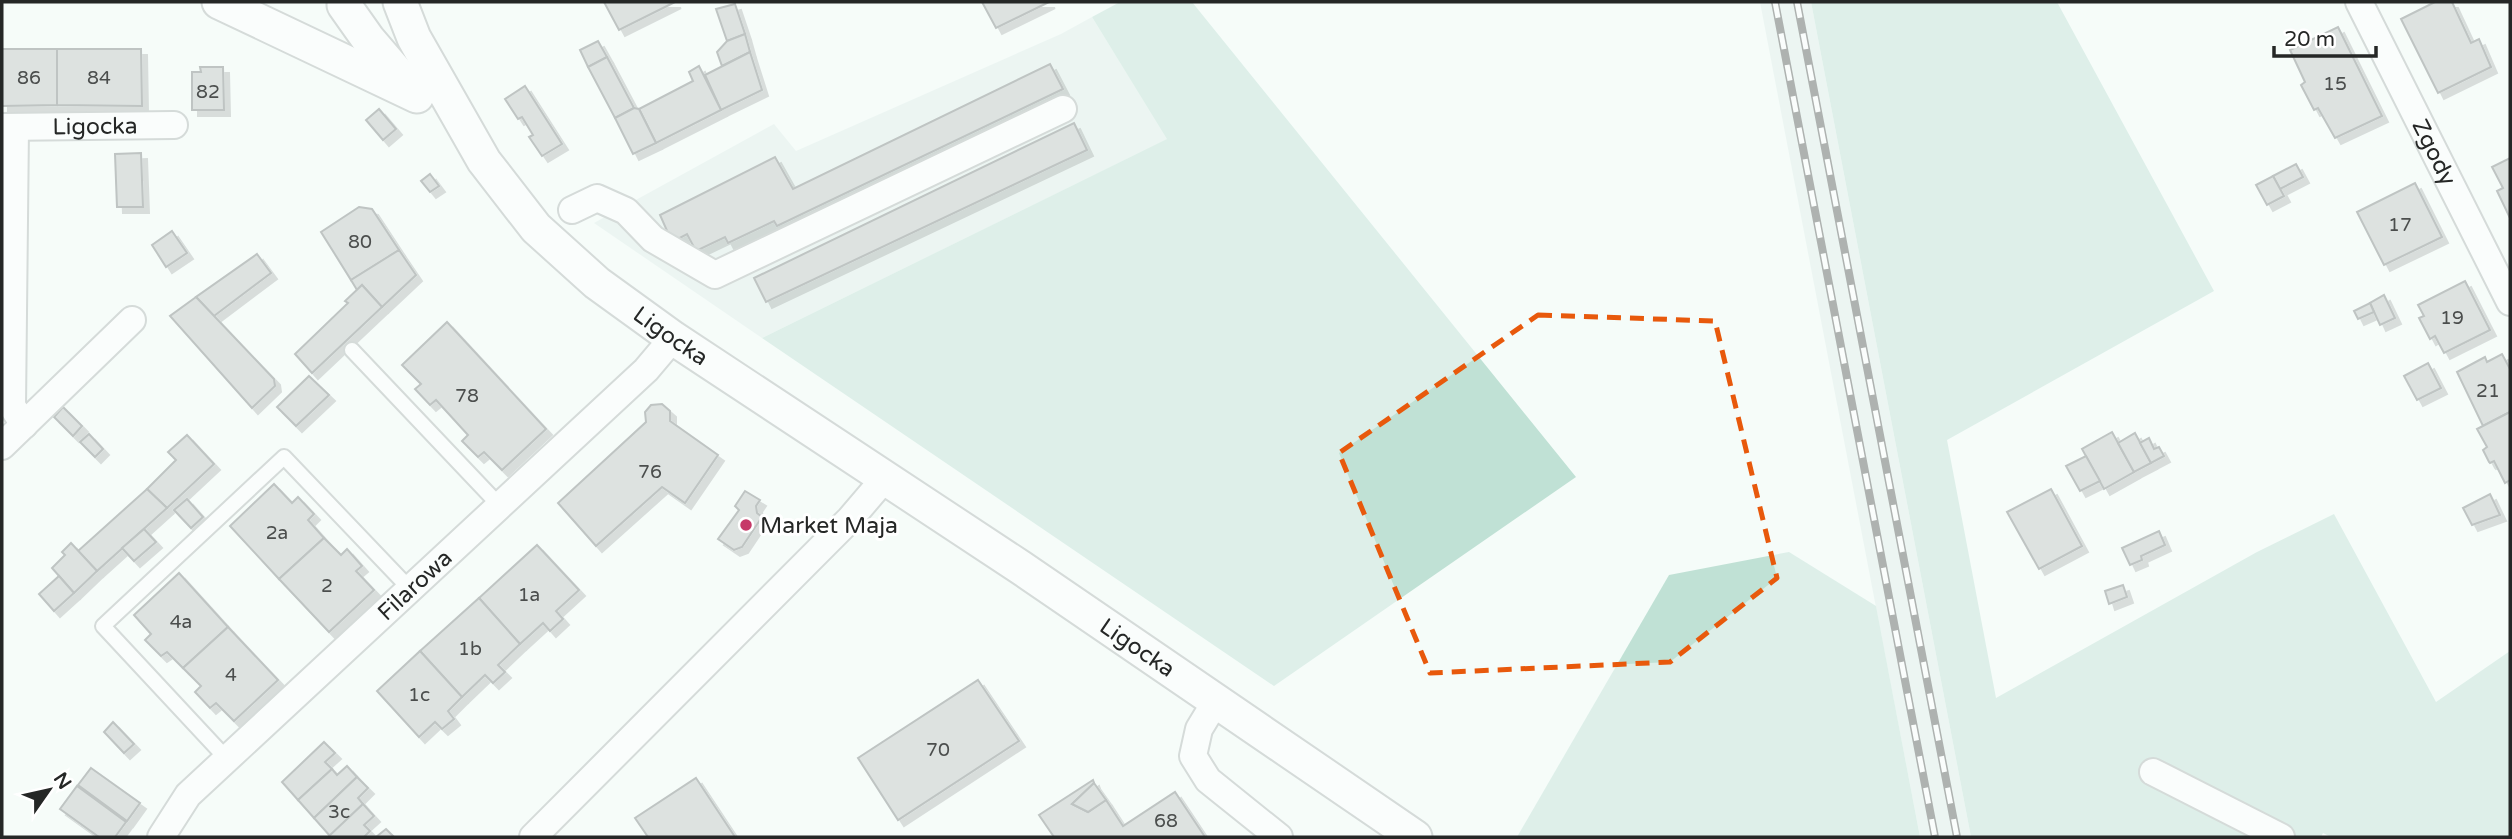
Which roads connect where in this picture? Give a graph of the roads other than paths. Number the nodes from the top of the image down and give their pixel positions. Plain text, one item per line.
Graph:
1 (219, 2) edge
2 (400, 2) edge
3 (2359, 2) edge
4 (341, 3) edge
5 (417, 96) junction
6 (1063, 109) dead end
7 (174, 125) dead end
8 (8, 127) edge
9 (484, 161) junction
10 (559, 223) junction
11 (2510, 302) edge
12 (132, 320) dead end
13 (673, 338) junction
14 (352, 350) dead end
15 (23, 425) junction
16 (2, 446) edge
17 (885, 478) junction
18 (500, 506) junction
19 (410, 589) junction
20 (1216, 701) junction
21 (226, 758) junction
22 (2153, 772) dead end
23 (161, 837) edge
24 (533, 837) edge
25 (1279, 837) edge
26 (1415, 837) edge
27 (2281, 837) edge

1 - 5 street
2 - 9 street, Ligocka
3 - 11 street, Zgody
4 - 5 street, Ligocka
5 - 9 street, Ligocka
6 - 10 street
7 - 8 street, Ligocka
8 - 15 street, Ligocka
9 - 10 street, Ligocka
10 - 13 street, Ligocka
12 - 15 street
13 - 17 street, Ligocka
13 - 18 street, Filarowa
14 - 18 lane
15 - 16 street
17 - 20 street, Ligocka
17 - 24 street
18 - 19 street, Filarowa
19 - 21 street, Filarowa
19 - 21 lane
20 - 25 street
20 - 26 street, Ligocka
21 - 23 street, Filarowa
22 - 27 street

